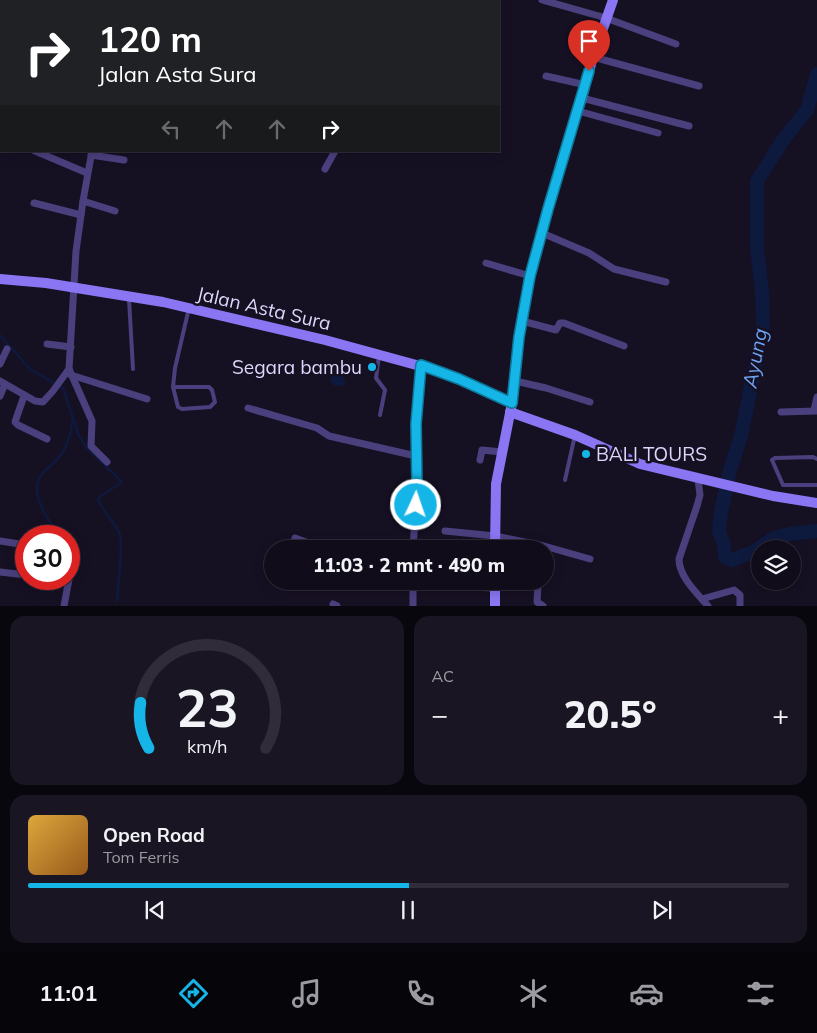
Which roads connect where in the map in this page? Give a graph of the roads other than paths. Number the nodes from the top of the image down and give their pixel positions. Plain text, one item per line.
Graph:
1 (542, 0) edge
2 (613, 0) edge
3 (606, 18) junction
4 (676, 44) dead end
5 (593, 57) junction
6 (546, 76) dead end
7 (586, 85) junction
8 (699, 86) dead end
9 (582, 98) junction
10 (578, 111) junction
11 (689, 126) dead end
12 (658, 133) dead end
13 (37, 152) edge
14 (334, 152) edge
15 (92, 153) edge
16 (124, 160) dead end
17 (325, 169) dead end
18 (87, 172) junction
19 (82, 201) junction
20 (34, 203) dead end
21 (115, 211) dead end
22 (81, 215) junction
23 (542, 233) junction
24 (486, 263) dead end
25 (530, 276) junction
26 (5, 279) edge
27 (666, 282) dead end
28 (74, 288) junction
29 (129, 296) junction
30 (189, 308) junction
31 (522, 321) junction
32 (47, 344) dead end
33 (624, 346) dead end
34 (71, 347) junction
35 (7, 349) dead end
36 (380, 354) junction
37 (0, 364) edge
38 (421, 365) junction
39 (133, 369) dead end
40 (70, 372) junction
41 (515, 381) junction
42 (2, 382) edge
43 (173, 386) junction
44 (0, 396) edge
45 (24, 396) junction
46 (817, 397) edge
47 (147, 399) dead end
48 (590, 402) dead end
49 (248, 408) dead end
50 (511, 408) junction
51 (815, 411) edge
52 (781, 412) dead end
53 (380, 415) dead end
54 (575, 435) junction
55 (47, 439) dead end
56 (502, 452) junction
57 (416, 456) junction
58 (817, 459) edge
59 (480, 460) dead end
60 (107, 462) dead end
61 (698, 479) junction
62 (565, 480) dead end
63 (817, 485) edge
64 (817, 503) edge
65 (445, 531) dead end
66 (495, 536) junction
67 (295, 538) dead end
68 (300, 540) edge
69 (414, 540) edge
70 (495, 540) edge
71 (0, 541) edge
72 (15, 543) edge
73 (590, 559) dead end
74 (0, 572) edge
75 (15, 573) edge
76 (67, 590) edge
77 (414, 590) edge
78 (495, 590) edge
79 (537, 590) edge
80 (702, 599) junction
81 (64, 606) edge
82 (414, 606) edge
83 (495, 606) edge
84 (543, 606) edge
85 (708, 606) edge
86 (740, 606) edge

1 - 3 street
2 - 3 street
3 - 4 street
3 - 5 street
5 - 7 street
5 - 8 street
6 - 7 street
7 - 9 street
9 - 10 street
9 - 11 street
10 - 12 street
10 - 23 street
13 - 18 street
14 - 17 street
15 - 16 street
15 - 18 street
18 - 19 street
19 - 21 street
19 - 22 street
20 - 22 street
22 - 28 street
23 - 25 street
23 - 27 street
24 - 25 street
25 - 31 street
26 - 28 street, Jalan Asta Sura
28 - 29 street, Jalan Asta Sura
28 - 34 street
29 - 30 street, Jalan Asta Sura
29 - 39 lane
30 - 36 street, Jalan Asta Sura
30 - 43 lane
31 - 33 street
31 - 41 street
32 - 34 street
34 - 40 street
35 - 37 street
36 - 38 street, Jalan Asta Sura
36 - 53 lane
38 - 50 street, Jalan Asta Sura
38 - 57 street
40 - 45 street
40 - 47 street
40 - 60 street
41 - 48 street
41 - 50 street
42 - 44 street
42 - 45 street
43 - 43 lane
45 - 55 street
46 - 51 street
49 - 57 street
50 - 54 street, Jalan Asta Sura
50 - 56 street
51 - 52 street
54 - 61 street, Jalan Asta Sura
54 - 62 lane
56 - 59 street
56 - 66 street
57 - 69 street
58 - 63 lane
61 - 64 street, Jalan Asta Sura
61 - 80 street
65 - 66 street
66 - 70 street
66 - 73 street
67 - 68 street
71 - 72 street
74 - 75 street
76 - 81 street
77 - 82 street
78 - 83 street
79 - 84 street
80 - 85 street
80 - 86 street

